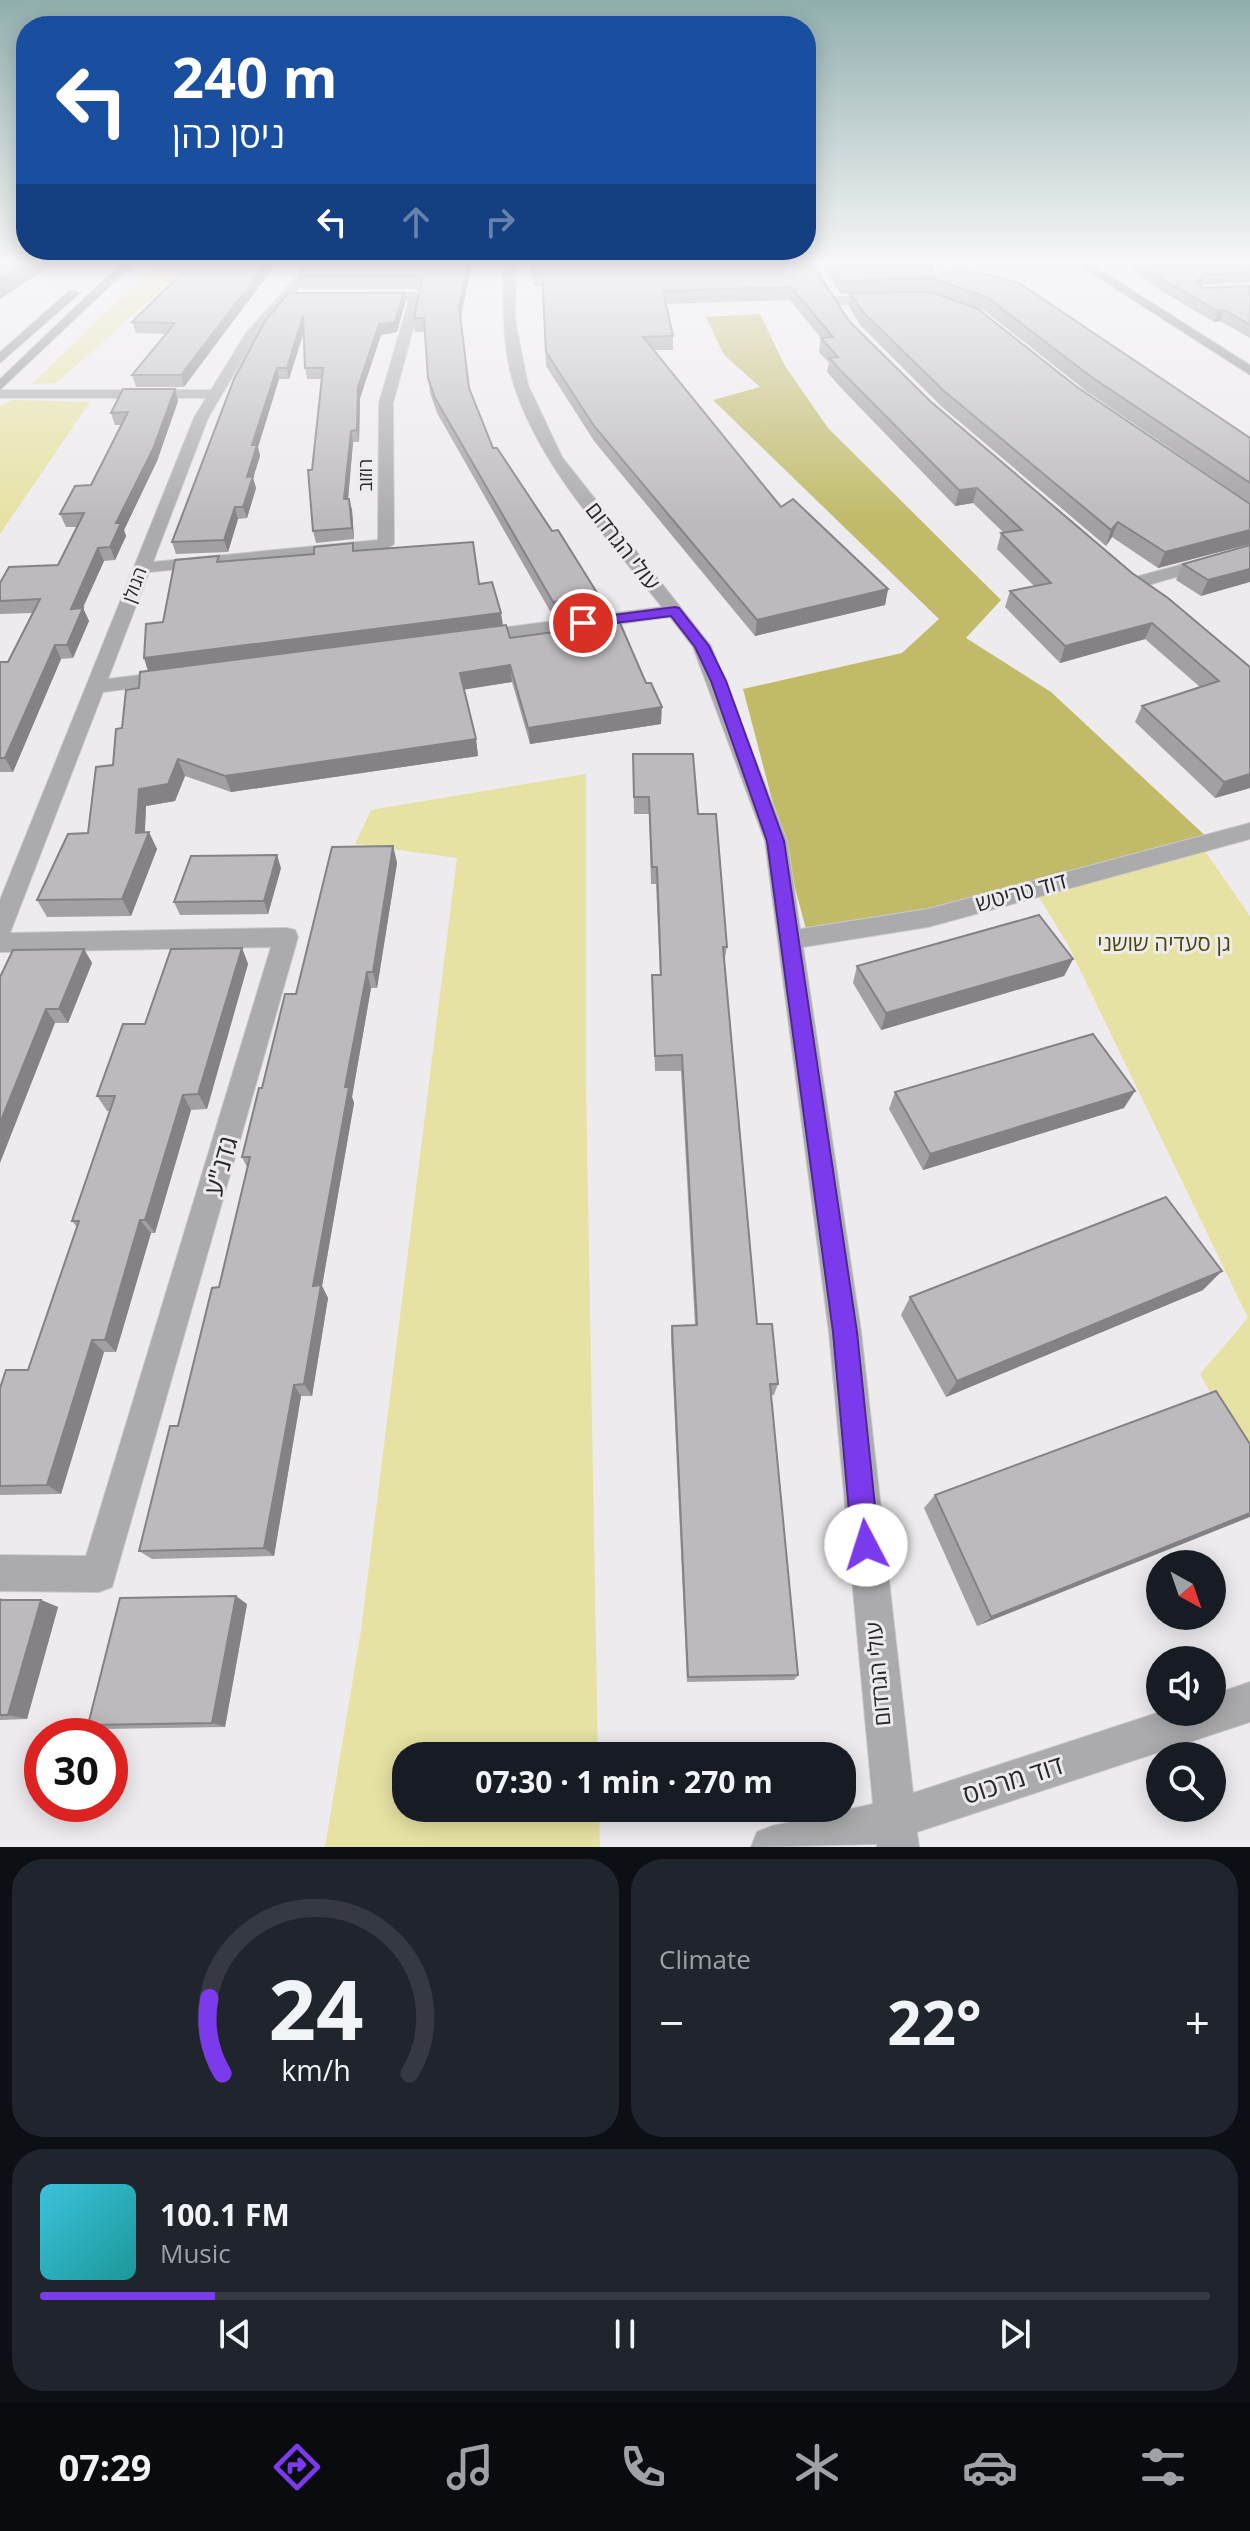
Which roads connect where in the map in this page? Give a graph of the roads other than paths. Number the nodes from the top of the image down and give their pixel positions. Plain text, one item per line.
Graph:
1 (39, 350) edge
2 (241, 350) edge
3 (401, 350) edge
4 (514, 350) edge
5 (1218, 350) edge
6 (1250, 371) edge
7 (0, 389) edge
8 (215, 394) junction
9 (1250, 551) edge
10 (142, 568) junction
11 (1170, 609) edge
12 (675, 611) junction
13 (455, 640) edge
14 (189, 675) edge
15 (95, 687) junction
16 (1250, 831) edge
17 (0, 930) edge
18 (790, 940) junction
19 (0, 943) edge
20 (0, 1573) edge
21 (1250, 1702) edge
22 (895, 1833) edge
23 (772, 1847) edge

1 - 7 street
2 - 8 street, הגולן
3 - 10 street, רוזוב
4 - 12 street, עולי הגרדום
5 - 6 street
7 - 8 street
8 - 10 street, הגולן
9 - 11 street
10 - 15 street, הגולן
12 - 13 street
12 - 18 street, עולי הגרדום
14 - 15 street
15 - 17 street, הגולן
16 - 18 street, דוד טריטש
18 - 22 street, עולי הגרדום
19 - 20 street, גדנ"ע
21 - 22 street, דוד מרכוס
22 - 23 street, דוד מרכוס

